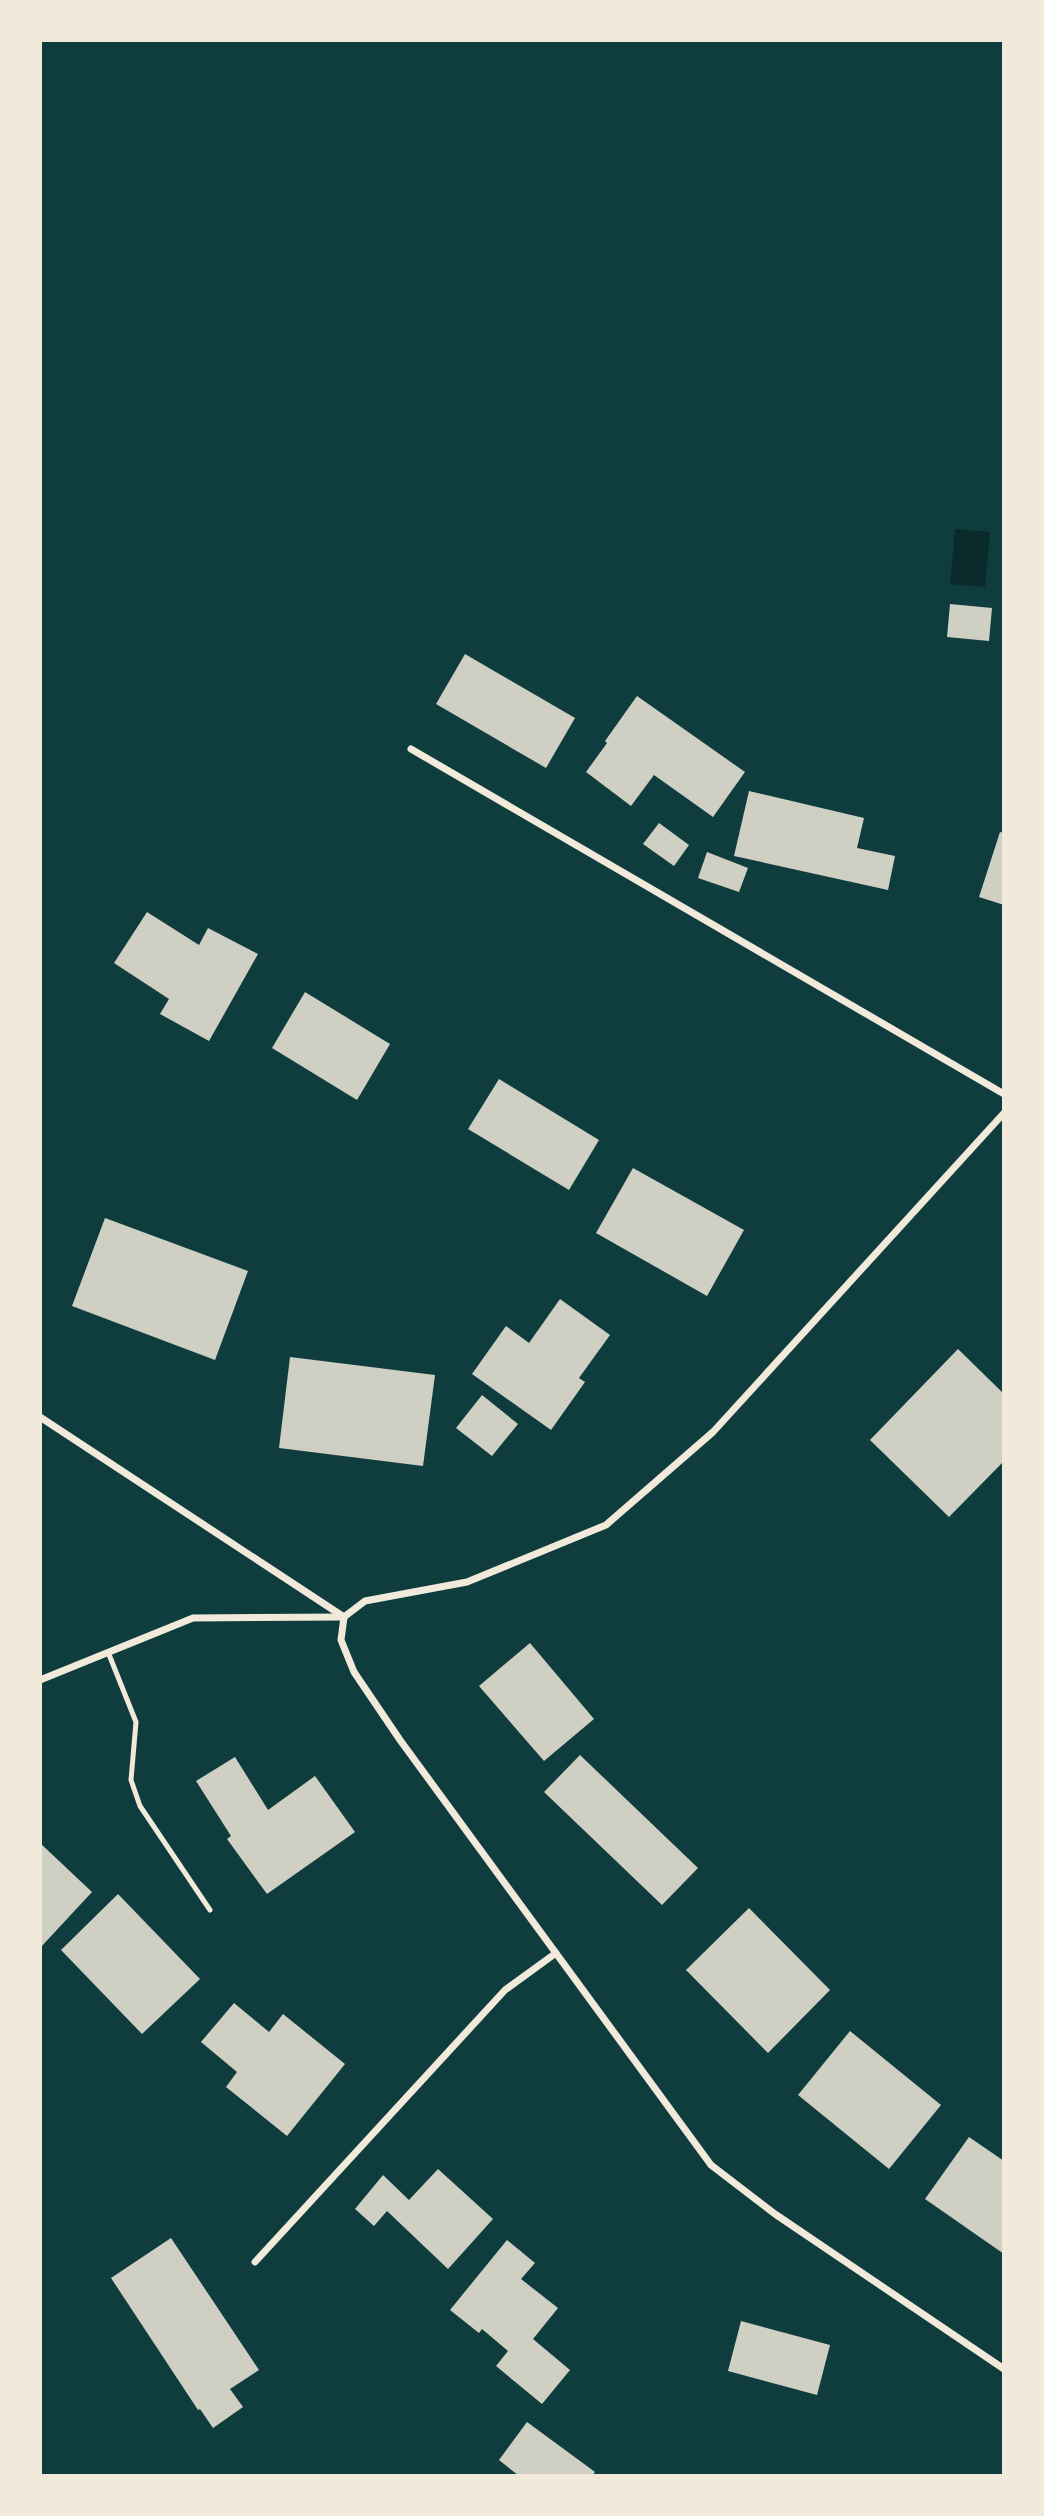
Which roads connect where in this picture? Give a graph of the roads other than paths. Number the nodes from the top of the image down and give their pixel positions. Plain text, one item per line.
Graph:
1 (411, 749) dead end
2 (1004, 1094) edge
3 (1004, 1113) edge
4 (40, 1417) edge
5 (344, 1617) junction
6 (108, 1652) junction
7 (40, 1679) edge
8 (210, 1910) dead end
9 (556, 1953) junction
10 (255, 2262) dead end
11 (1004, 2369) edge

1 - 2 street
3 - 5 street
4 - 5 street
5 - 6 street
5 - 9 street
6 - 7 street
6 - 8 lane
9 - 10 street
9 - 11 street

